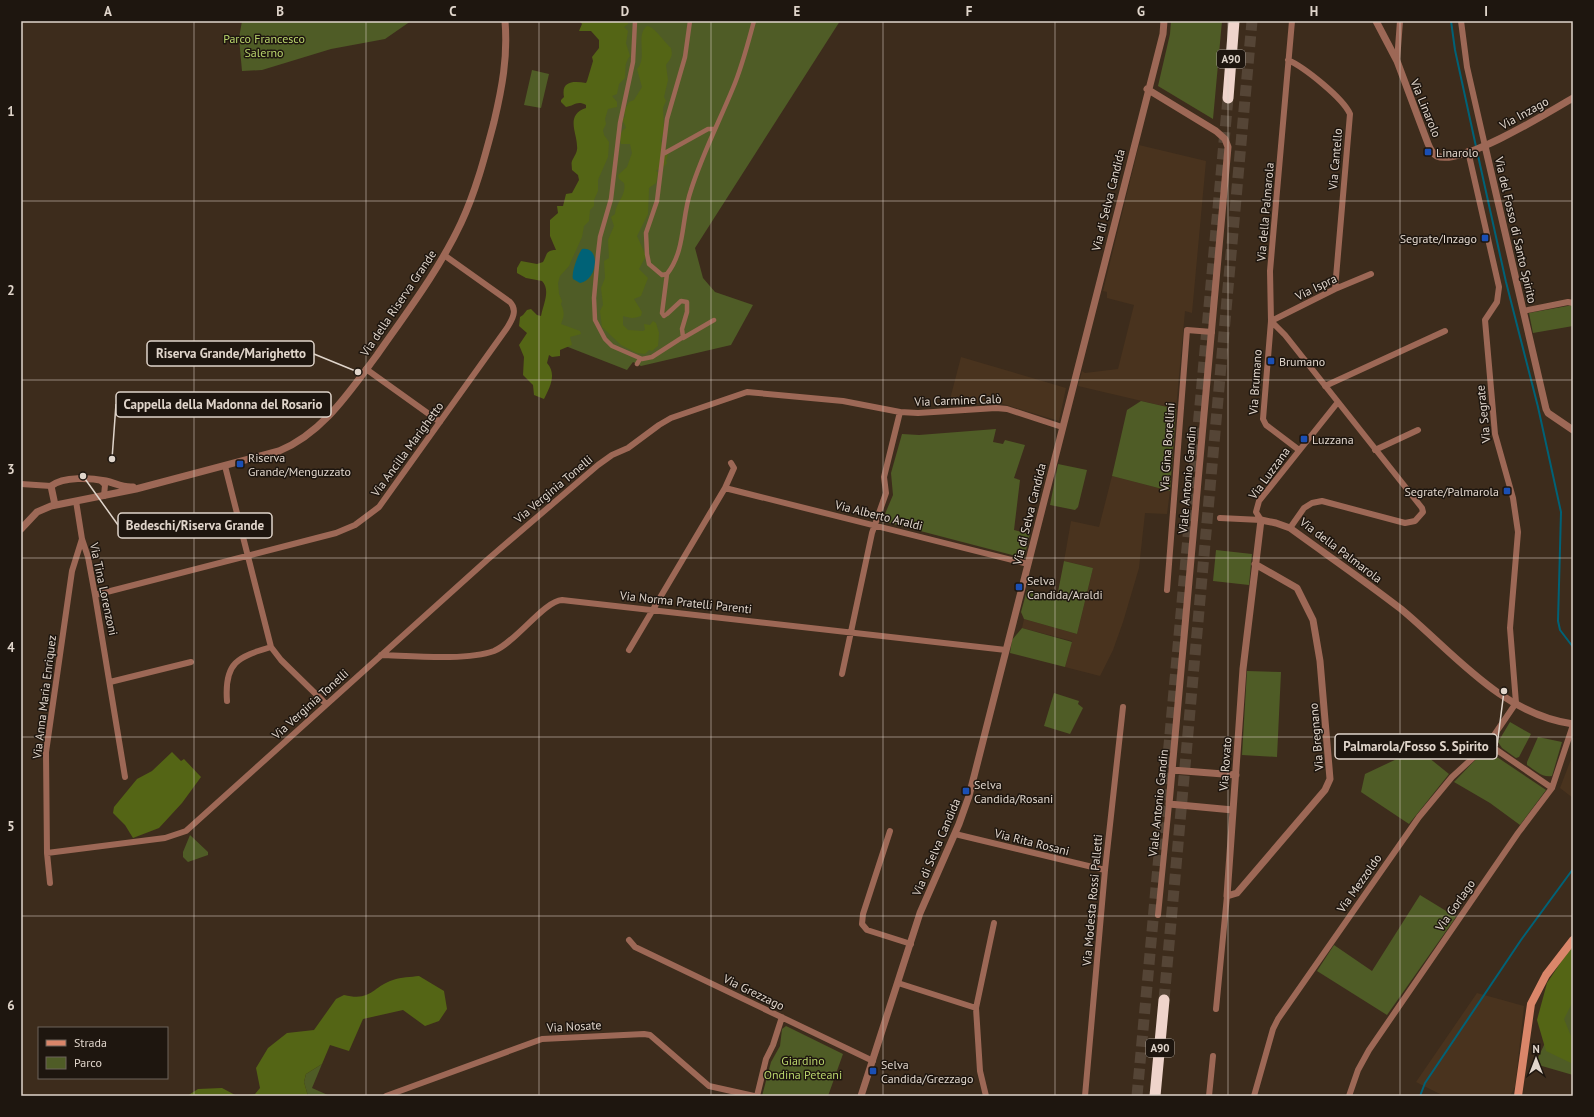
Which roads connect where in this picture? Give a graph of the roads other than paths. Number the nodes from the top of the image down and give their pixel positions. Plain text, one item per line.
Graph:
1 (505, 21) edge
2 (635, 21) edge
3 (690, 21) edge
4 (754, 21) edge
5 (1164, 21) edge
6 (1234, 21) edge
7 (1292, 21) edge
8 (1376, 21) edge
9 (1400, 21) edge
10 (1460, 21) edge
11 (1288, 60) junction
12 (1397, 61) junction
13 (1148, 89) junction
14 (1228, 98) tunnel mouth
15 (1573, 98) edge
16 (714, 129) junction
17 (1485, 146) junction
18 (1468, 151) junction
19 (663, 154) junction
20 (444, 255) junction
21 (667, 274) junction
22 (1372, 274) dead end
23 (1335, 289) junction
24 (1573, 303) edge
25 (1523, 311) junction
26 (714, 320) dead end
27 (1271, 321) junction
28 (1445, 331) dead end
29 (1212, 332) junction
30 (683, 338) junction
31 (640, 359) junction
32 (637, 364) dead end
33 (366, 369) junction
34 (1325, 386) junction
35 (1338, 402) junction
36 (900, 412) junction
37 (440, 422) junction
38 (1062, 427) junction
39 (1418, 430) dead end
40 (1573, 430) edge
41 (1299, 450) junction
42 (1375, 450) junction
43 (731, 463) dead end
44 (225, 466) junction
45 (101, 481) junction
46 (21, 484) edge
47 (51, 486) junction
48 (143, 487) junction
49 (726, 488) junction
50 (104, 496) junction
51 (76, 501) junction
52 (55, 505) junction
53 (1220, 518) dead end
54 (1261, 520) junction
55 (875, 524) junction
56 (1290, 528) junction
57 (21, 529) edge
58 (82, 540) junction
59 (249, 556) junction
60 (1028, 564) junction
61 (1255, 564) junction
62 (1167, 590) dead end
63 (95, 595) junction
64 (653, 610) junction
65 (852, 631) junction
66 (271, 647) junction
67 (629, 650) dead end
68 (1006, 650) junction
69 (381, 655) junction
70 (192, 662) dead end
71 (842, 674) dead end
72 (110, 682) junction
73 (227, 701) dead end
74 (1516, 703) junction
75 (326, 704) junction
76 (1123, 707) dead end
77 (1573, 725) edge
78 (1488, 744) junction
79 (1172, 770) junction
80 (1236, 774) junction
81 (125, 778) dead end
82 (1552, 788) junction
83 (1169, 804) junction
84 (1233, 810) junction
85 (890, 831) dead end
86 (955, 834) junction
87 (47, 853) junction
88 (1105, 870) junction
89 (50, 883) dead end
90 (1227, 896) junction
91 (1158, 915) dead end
92 (994, 924) dead end
93 (629, 940) dead end
94 (1573, 940) edge
95 (911, 944) junction
96 (898, 983) junction
97 (1164, 1000) tunnel mouth
98 (976, 1008) junction
99 (1216, 1009) dead end
100 (782, 1017) junction
101 (1213, 1056) dead end
102 (873, 1060) junction
103 (386, 1096) edge
104 (754, 1096) edge
105 (757, 1096) edge
106 (861, 1096) edge
107 (986, 1096) edge
108 (1085, 1096) edge
109 (1155, 1096) edge
110 (1209, 1096) edge
111 (1254, 1096) edge
112 (1349, 1096) edge
113 (1518, 1096) edge

1 - 20 street, Via della Riserva Grande
2 - 31 street
3 - 19 street
4 - 16 street
5 - 13 street, Via di Selva Candida
6 - 14 highway, A90
7 - 11 street, Via della Palmarola
8 - 12 street, Via Linarolo
9 - 12 street
10 - 17 street, Via del Fosso di Santo Spirito
11 - 23 street, Via Cantello
11 - 27 street, Via della Palmarola
12 - 18 street, Via Linarolo
13 - 29 street, Viale Antonio Gandin
13 - 38 street, Via di Selva Candida
15 - 17 street, Via Inzago
16 - 19 street
16 - 21 street
17 - 18 street, Via Linarolo
17 - 25 street, Via del Fosso di Santo Spirito
18 - 74 street, Via Segrate
19 - 21 street
20 - 33 street, Via della Riserva Grande
20 - 37 street, Via Ancilla Marighetto
21 - 30 street
22 - 23 street, Via Ispra
23 - 27 street, Via Ispra
24 - 25 street
25 - 40 street, Via del Fosso di Santo Spirito
26 - 30 street
27 - 34 street, Via della Palmarola
27 - 41 street, Via Brumano
28 - 34 street
29 - 62 street, Via Gina Borellini
29 - 79 street, Viale Antonio Gandin
30 - 31 street
31 - 32 street
33 - 37 street
33 - 44 street, Via della Riserva Grande
34 - 35 street, Via della Palmarola
35 - 41 street, Via Luzzana
35 - 42 street, Via della Palmarola
36 - 38 street, Via Carmine Calò
36 - 55 street
36 - 69 street, Via Verginia Tonelli
37 - 59 street, Via Ancilla Marighetto
38 - 60 street, Via di Selva Candida
39 - 42 street
41 - 54 street, Via Luzzana
42 - 56 street, Via della Palmarola
43 - 49 street
44 - 48 street, Via della Riserva Grande
44 - 59 street
45 - 47 street, Via della Riserva Grande
45 - 48 street, Via della Riserva Grande
45 - 50 street
46 - 47 street
47 - 52 street
48 - 50 street, Via della Riserva Grande
49 - 55 street, Via Alberto Araldi
49 - 64 street
50 - 51 street, Via della Riserva Grande
51 - 52 street, Via della Riserva Grande
51 - 58 street, Via Tina Lorenzoni
52 - 57 street, Via della Riserva Grande
53 - 54 street
54 - 56 street
54 - 61 street, Via Rovato
55 - 60 street, Via Alberto Araldi
55 - 65 street
56 - 74 street, Via della Palmarola
58 - 63 street, Via Tina Lorenzoni
58 - 87 street, Via Anna Maria Enriquez
59 - 63 street, Via Ancilla Marighetto
59 - 66 street
60 - 68 street, Via di Selva Candida
61 - 80 street, Via Rovato
61 - 90 street, Via Bregnano
63 - 72 street, Via Tina Lorenzoni
64 - 65 street, Via Norma Pratelli Parenti
64 - 67 street
64 - 69 street, Via Norma Pratelli Parenti
65 - 68 street, Via Norma Pratelli Parenti
65 - 71 street
66 - 73 street
66 - 75 street
68 - 86 street, Via di Selva Candida
69 - 75 street, Via Verginia Tonelli
70 - 72 street
72 - 81 street, Via Tina Lorenzoni
74 - 77 street, Via della Palmarola
74 - 78 street, Via Mezzoldo
75 - 87 street, Via Verginia Tonelli
76 - 88 street, Via Modesta Rossi Palletti
77 - 82 street, Via Gorlago
78 - 82 street
78 - 111 street, Via Mezzoldo
79 - 80 street
79 - 83 street, Viale Antonio Gandin
80 - 84 street, Via Rovato
82 - 112 street, Via Gorlago
83 - 84 street
83 - 91 street, Viale Antonio Gandin
84 - 90 street, Via Rovato
85 - 95 street
86 - 88 street, Via Rita Rosani
86 - 95 street, Via di Selva Candida
87 - 89 street, Via Anna Maria Enriquez
88 - 108 street, Via Modesta Rossi Palletti
90 - 99 street, Via Rovato
92 - 98 street
93 - 100 street, Via Grezzago
94 - 113 main road
95 - 96 street, Via di Selva Candida
96 - 98 street
96 - 102 street, Via di Selva Candida
97 - 109 highway, A90
98 - 107 street
100 - 102 street, Via Grezzago
100 - 105 street
101 - 110 street
102 - 106 street, Via di Selva Candida
103 - 104 street, Via Nosate

